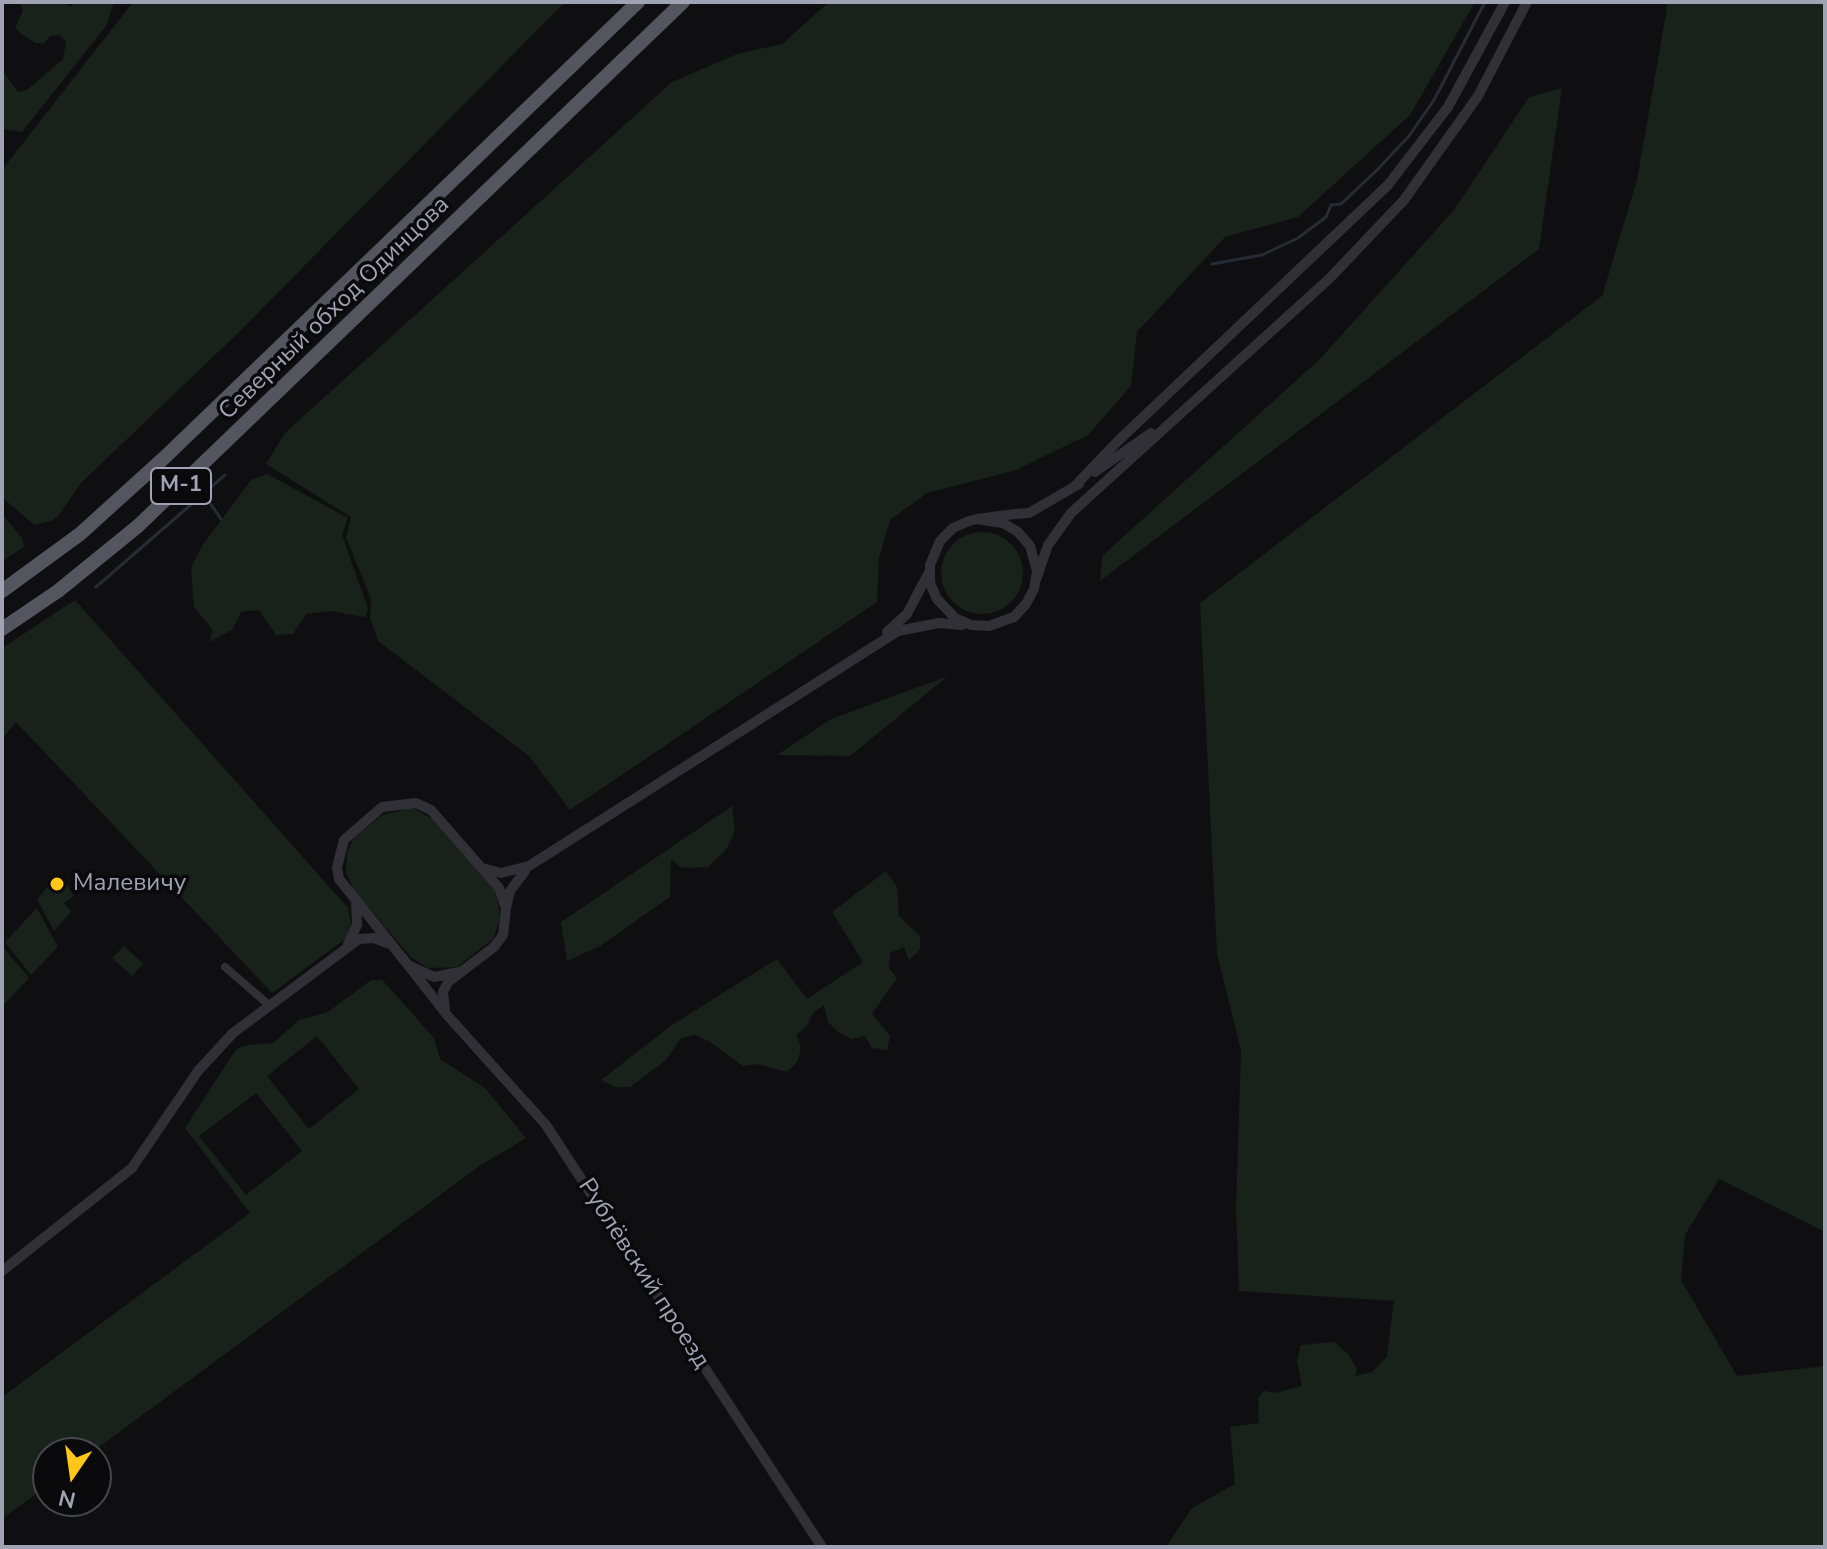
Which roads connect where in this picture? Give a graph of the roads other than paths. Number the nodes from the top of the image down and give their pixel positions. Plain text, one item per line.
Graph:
1 (638, 2) edge
2 (683, 2) edge
3 (1505, 2) edge
4 (1527, 2) edge
5 (1181, 411) junction
6 (1075, 486) junction
7 (977, 519) junction
8 (932, 556) junction
9 (1036, 580) junction
10 (2, 591) edge
11 (980, 626) junction
12 (2, 629) edge
13 (865, 649) junction
14 (529, 866) junction
15 (482, 868) junction
16 (356, 902) junction
17 (506, 908) junction
18 (390, 944) junction
19 (346, 946) junction
20 (408, 965) junction
21 (225, 967) dead end
22 (459, 972) junction
23 (269, 1005) junction
24 (447, 1015) junction
25 (2, 1271) edge
26 (822, 1547) edge

1 - 10 highway, Северный обход Одинцова / М-1
2 - 12 highway, Северный обход Одинцова / М-1
3 - 6 street
4 - 5 street
5 - 6 street
5 - 9 street
6 - 7 street
7 - 8 street
7 - 9 street
8 - 11 street
8 - 13 street
9 - 11 street
11 - 13 street
13 - 14 street
14 - 15 street
14 - 17 street
15 - 16 street
15 - 17 street
16 - 18 street
16 - 19 street
17 - 22 street
18 - 19 street
18 - 20 street
19 - 23 street
20 - 22 street
20 - 24 street, Рублёвский проезд
21 - 23 street
22 - 24 street
23 - 25 street
24 - 26 street, Рублёвский проезд

